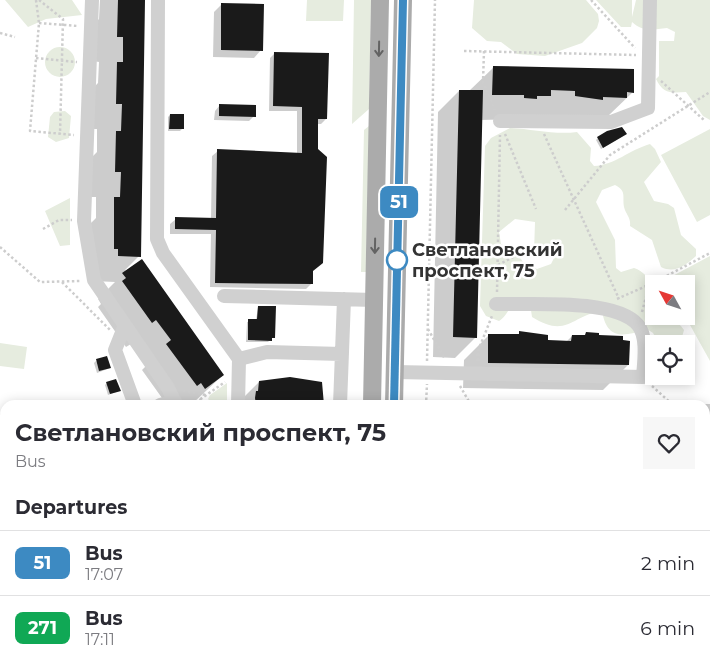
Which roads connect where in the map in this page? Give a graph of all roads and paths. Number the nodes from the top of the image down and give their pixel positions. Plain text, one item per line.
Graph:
1 (37, 0) edge
2 (158, 0) edge
3 (380, 0) edge
4 (403, 0) edge
5 (435, 0) edge
6 (591, 0) edge
7 (650, 0) edge
8 (91, 1) edge
9 (40, 23) junction
10 (63, 25) junction
11 (91, 27) junction
12 (0, 33) edge
13 (15, 37) dead end
14 (464, 51) dead end
15 (484, 51) junction
16 (36, 58) junction
17 (60, 60) junction
18 (90, 63) junction
19 (649, 70) junction
20 (710, 92) edge
21 (687, 104) junction
22 (401, 109) junction
23 (378, 110) junction
24 (705, 121) dead end
25 (500, 122) junction
26 (531, 122) junction
27 (60, 134) junction
28 (88, 135) junction
29 (574, 199) junction
30 (536, 208) dead end
31 (565, 210) dead end
32 (84, 220) junction
33 (43, 229) dead end
34 (534, 246) dead end
35 (0, 247) edge
36 (710, 253) edge
37 (497, 266) junction
38 (668, 275) edge
39 (94, 280) junction
40 (62, 282) junction
41 (645, 287) edge
42 (224, 296) dead end
43 (618, 298) junction
44 (344, 300) junction
45 (374, 300) junction
46 (645, 301) edge
47 (496, 304) junction
48 (600, 306) junction
49 (625, 314) junction
50 (125, 325) junction
51 (639, 325) junction
52 (119, 339) junction
53 (342, 354) junction
54 (239, 366) junction
55 (395, 372) junction
56 (427, 372) junction
57 (477, 374) junction
58 (643, 377) junction
59 (168, 388) junction
60 (206, 395) junction
61 (132, 400) edge
62 (174, 400) edge
63 (199, 400) edge
64 (238, 400) edge
65 (340, 400) edge
66 (372, 400) edge
67 (394, 400) edge
68 (426, 400) edge
69 (668, 400) edge

1 - 9 path
1 - 10 path
2 - 54 street
3 -> 23 main road
4 - 22 main road
5 - 56 path
6 - 15 path
7 - 19 street
8 - 11 street
9 - 10 path
9 - 16 path
10 - 11 path
10 - 17 path
11 - 18 street
12 - 13 path
14 - 15 path
15 - 25 path
16 - 17 path
16 - 27 path
17 - 18 path
17 - 27 path
18 - 28 street
19 - 21 path
19 - 26 street
20 - 21 path
21 - 24 path
21 - 29 path
22 - 23 street
22 - 55 main road
23 -> 45 main road
25 - 26 street
25 - 30 path
25 - 37 path
26 - 29 path
27 - 28 path
28 - 32 street
29 - 31 path
29 - 43 path
32 - 33 path
32 - 39 street
34 - 37 path
35 - 40 path
36 - 38 path
37 - 47 path
39 - 40 path
39 - 50 street
40 - 52 path
41 - 43 path
42 - 44 street
43 - 48 path
43 - 49 path
44 - 45 street
44 - 53 street
45 - 66 main road
46 - 51 path
47 - 48 street
47 - 57 path
48 - 49 street
49 - 51 street
50 - 52 street
50 - 59 street
51 - 58 street
52 - 61 street
53 - 54 street
53 - 65 street
54 - 60 path
54 - 64 street
55 - 56 street
55 - 67 main road
56 - 57 street
56 - 68 path
57 - 58 street
58 - 69 path
59 - 60 path
59 - 62 street
60 - 63 path

